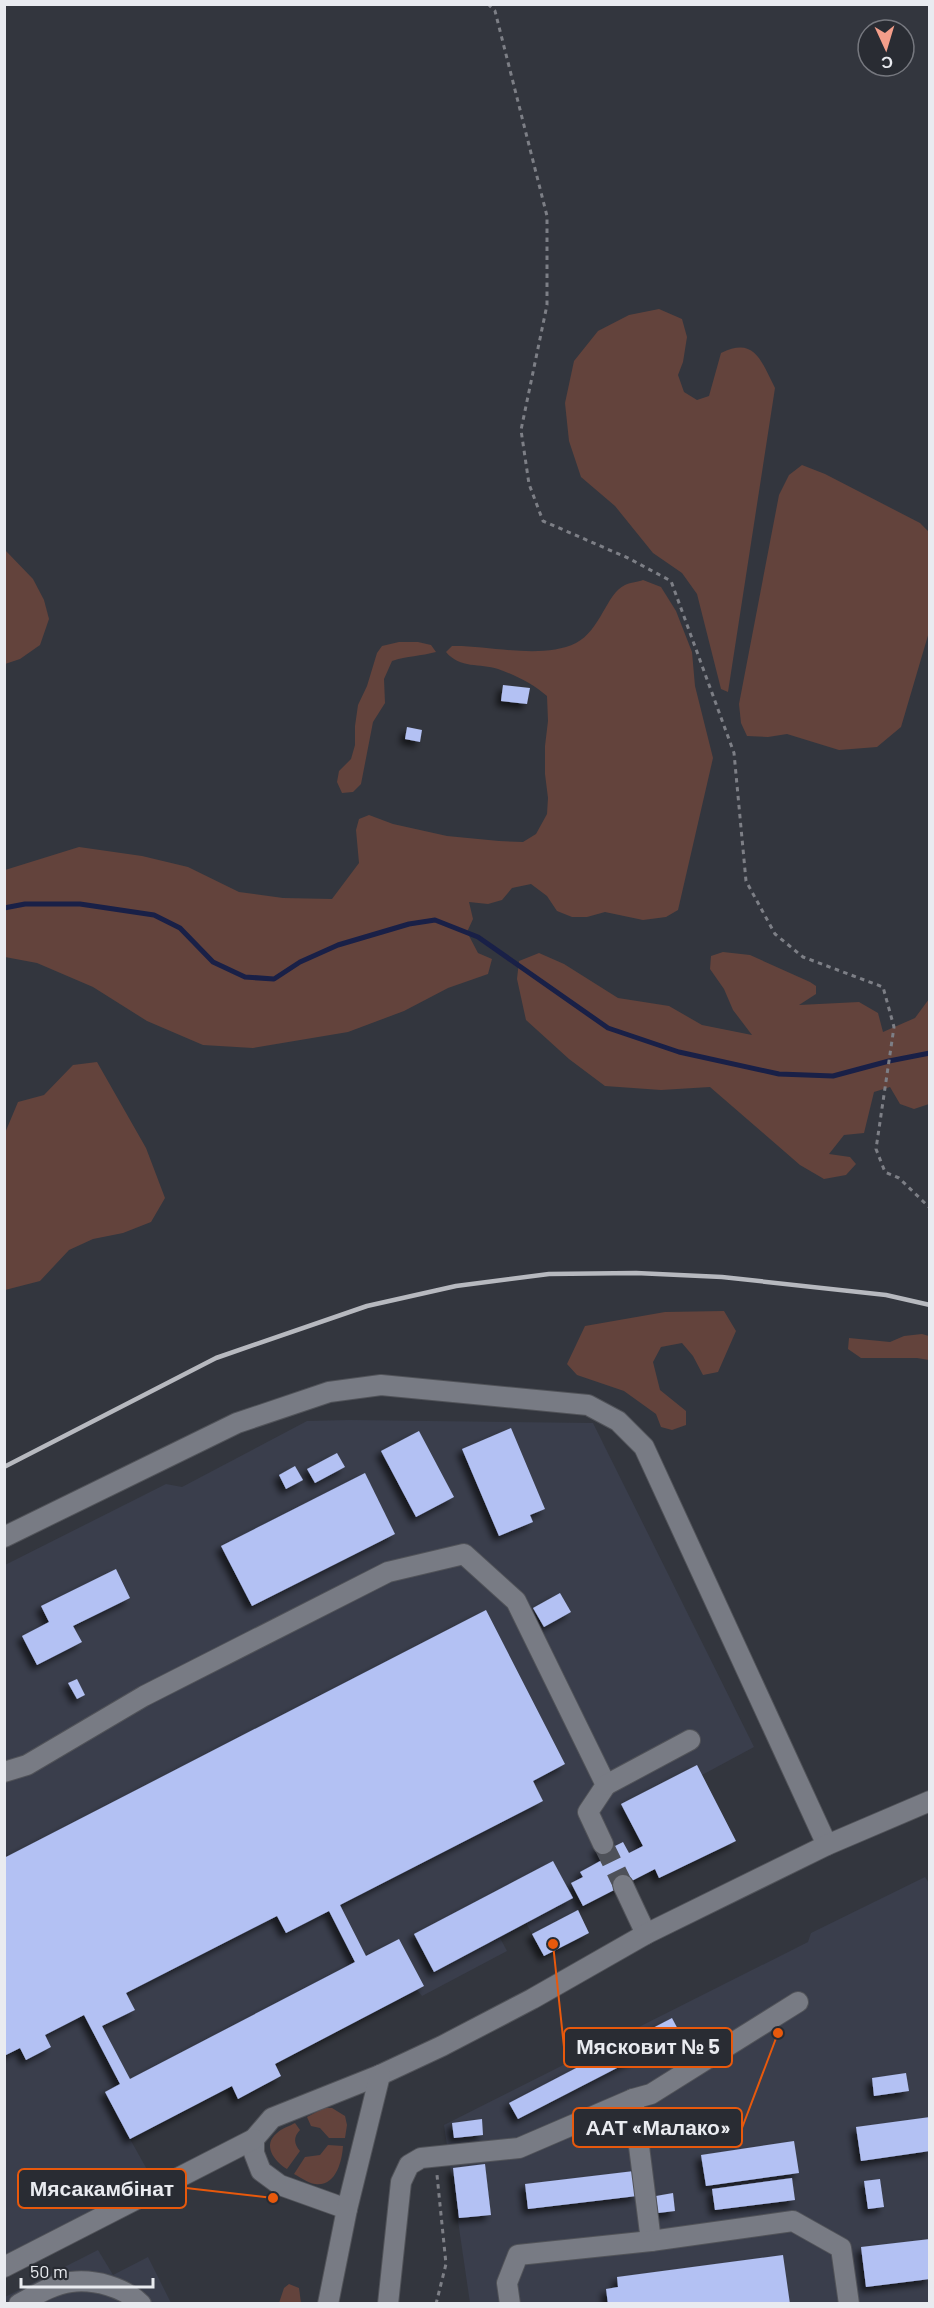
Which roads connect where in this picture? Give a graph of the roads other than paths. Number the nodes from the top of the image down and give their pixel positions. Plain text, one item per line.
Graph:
1 (4, 1537) edge
2 (690, 1740) dead end
3 (4, 1772) edge
4 (606, 1785) junction
5 (930, 1801) edge
6 (603, 1844) tunnel mouth
7 (827, 1845) junction
8 (623, 1885) tunnel mouth
9 (646, 1934) junction
10 (798, 2002) dead end
11 (380, 2075) junction
12 (633, 2099) junction
13 (254, 2139) junction
14 (347, 2209) junction
15 (651, 2241) junction
16 (4, 2267) edge
17 (133, 2302) edge
18 (19, 2304) edge
19 (328, 2304) edge
20 (388, 2304) edge
21 (510, 2304) edge
22 (849, 2304) edge

1 - 7 street
2 - 4 street
3 - 4 street
4 - 6 street
5 - 7 street
7 - 9 street
8 - 9 street
9 - 11 street
10 - 12 street
11 - 13 street
11 - 14 street
12 - 15 street
12 - 20 street
13 - 14 street
13 - 16 street
14 - 19 street
15 - 21 street
15 - 22 street
17 - 18 street

